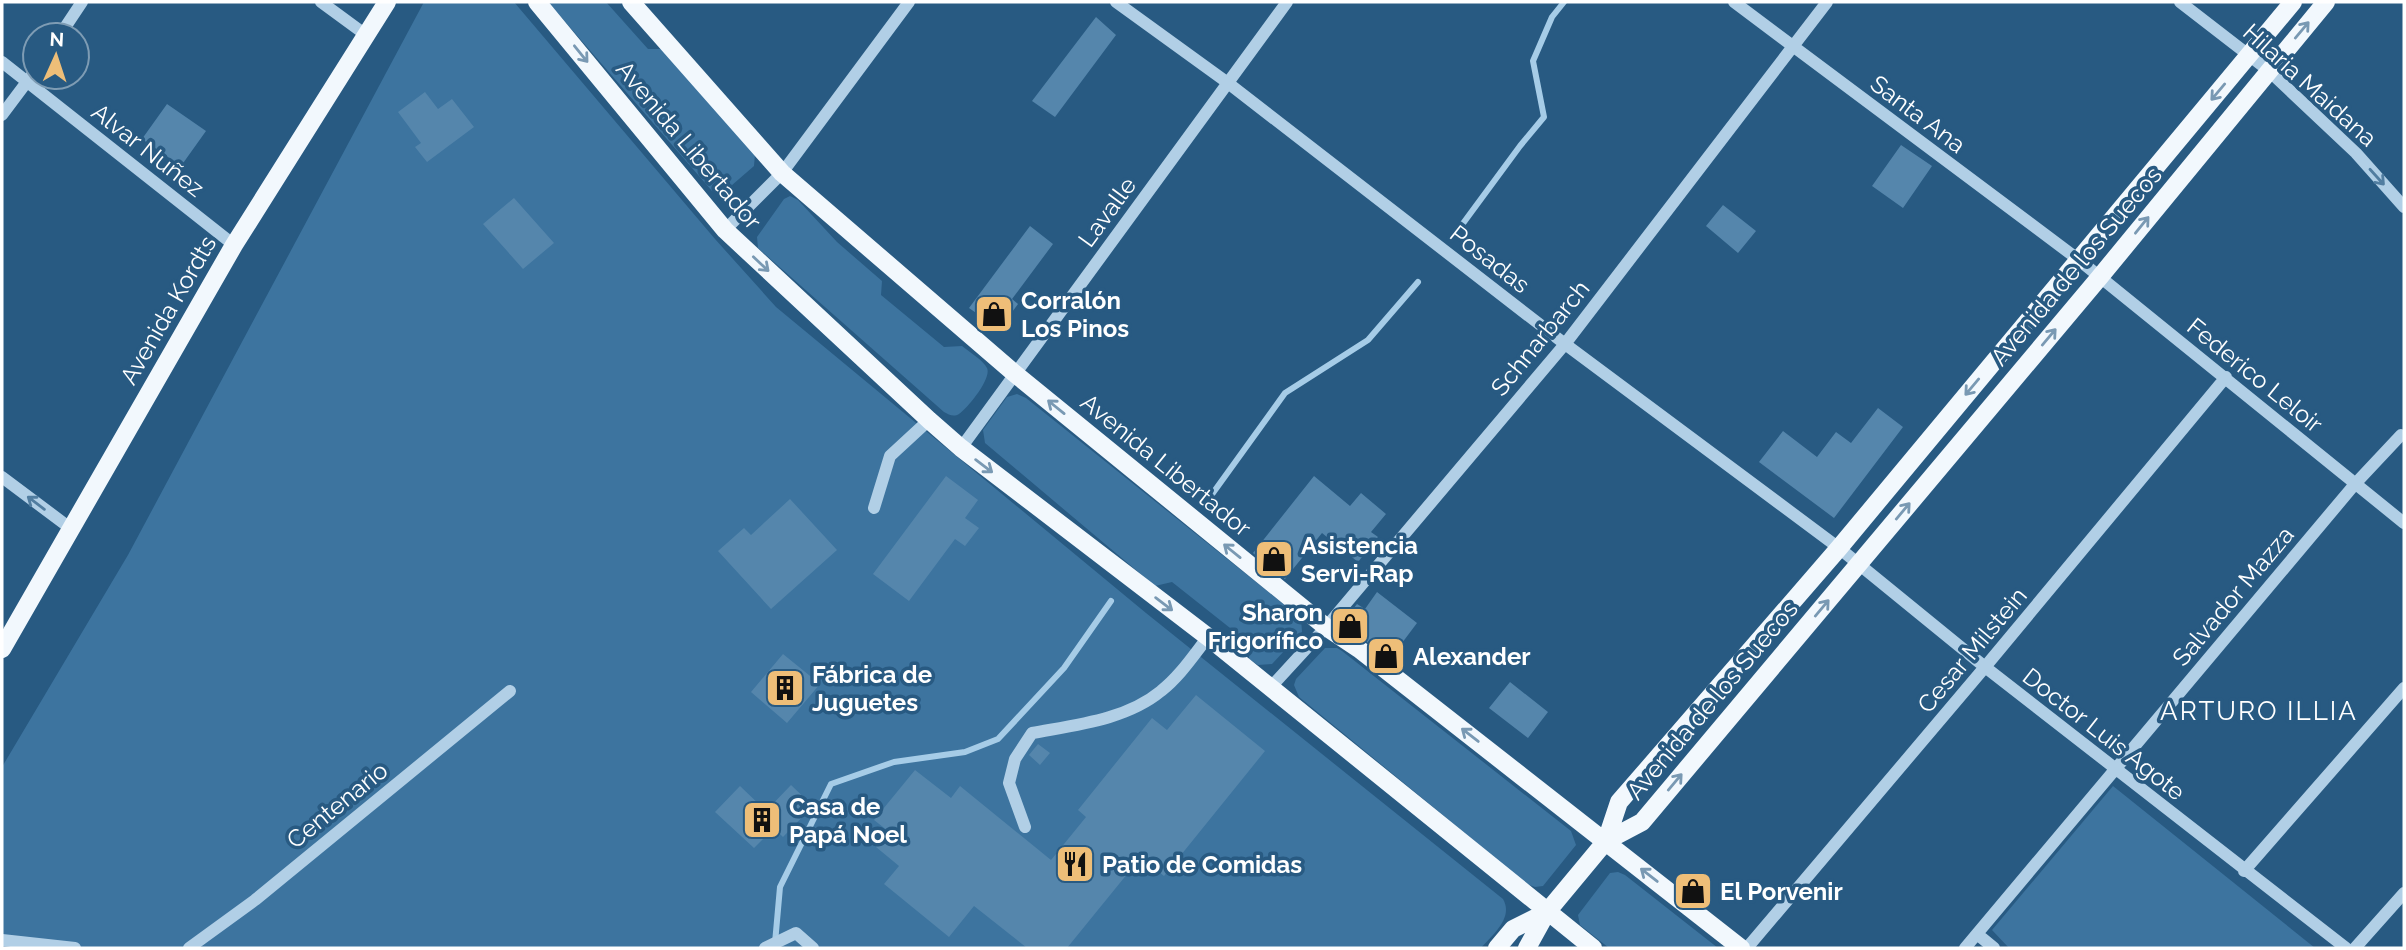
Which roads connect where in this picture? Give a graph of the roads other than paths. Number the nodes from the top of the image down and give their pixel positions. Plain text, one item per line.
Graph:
1 (82, 2) edge
2 (321, 2) edge
3 (387, 2) edge
4 (537, 2) edge
5 (631, 2) edge
6 (909, 2) edge
7 (1116, 2) edge
8 (1287, 2) edge
9 (1734, 2) edge
10 (1827, 2) edge
11 (2180, 2) edge
12 (2293, 2) edge
13 (2326, 2) edge
14 (69, 21) edge
15 (366, 35) junction
16 (1793, 48) junction
17 (2249, 54) junction
18 (2, 62) edge
19 (21, 71) edge
20 (2268, 71) junction
21 (1228, 83) junction
22 (21, 89) edge
23 (49, 91) edge
24 (2, 115) edge
25 (782, 173) junction
26 (2404, 207) edge
27 (725, 230) junction
28 (234, 245) junction
29 (2079, 260) junction
30 (2099, 278) junction
31 (1565, 344) junction
32 (1014, 373) junction
33 (2226, 377) junction
34 (929, 420) junction
35 (2401, 435) dead end
36 (961, 448) junction
37 (2, 477) edge
38 (2355, 484) junction
39 (874, 508) dead end
40 (2404, 523) edge
41 (70, 528) junction
42 (1839, 548) junction
43 (1859, 564) junction
44 (1326, 627) junction
45 (1208, 637) junction
46 (2, 649) edge
47 (1986, 667) junction
48 (1270, 688) junction
49 (2404, 688) edge
50 (510, 691) dead end
51 (2114, 769) junction
52 (1025, 827) dead end
53 (1606, 841) junction
54 (2244, 871) junction
55 (2404, 893) edge
56 (1547, 912) junction
57 (1977, 934) junction
58 (2, 940) edge
59 (75, 948) edge
60 (188, 948) edge
61 (765, 948) edge
62 (813, 948) edge
63 (1497, 948) edge
64 (1527, 948) edge
65 (1593, 948) edge
66 (1741, 948) edge
67 (1747, 948) edge
68 (1965, 948) edge
69 (1994, 948) edge
70 (2346, 948) edge
71 (2355, 948) edge

1 - 14 street
2 - 15 street
3 - 15 main road, Avenida Kordts
4 -> 27 main road, Avenida Libertador
5 - 25 main road, Avenida Libertador
6 - 25 street
7 - 21 street, Posadas
8 - 21 street, Lavalle
9 - 16 street, Santa Ana
10 - 16 street, Schnarbarch
11 - 17 street, Hilaria Maidana
12 - 17 main road, Avenida de los Suecos
20 -> 13 main road, Avenida de los Suecos
15 - 28 main road, Avenida Kordts
16 - 29 street, Santa Ana
16 - 31 street, Schnarbarch
17 - 20 street, Hilaria Maidana
17 -> 29 main road, Avenida de los Suecos
18 - 19 street, Alvar Nuñez
20 -> 26 street, Hilaria Maidana
30 -> 20 main road, Avenida de los Suecos
21 - 31 street, Posadas
21 - 32 street, Lavalle
22 - 24 street
23 - 28 street, Alvar Nuñez
25 - 27 street
25 - 32 main road, Avenida Libertador
27 -> 34 main road, Avenida Libertador
28 - 41 main road, Avenida Kordts
29 - 30 street, Federico Leloir
29 -> 42 main road, Avenida de los Suecos
30 - 33 street, Federico Leloir
43 -> 30 main road, Avenida de los Suecos
31 - 42 street, Posadas
31 - 44 street, Schnarbarch
32 - 36 street, Lavalle
44 -> 32 main road, Avenida Libertador
33 - 38 street, Federico Leloir
33 - 47 street, Cesar Milstein
34 - 36 main road, Avenida Libertador
34 - 39 street
35 - 38 street, Salvador Mazza
36 -> 45 main road, Avenida Libertador
41 -> 37 street
38 - 40 street, Federico Leloir
38 - 51 street, Salvador Mazza
41 - 46 main road, Avenida Kordts
42 - 43 street, Doctor Luis Agote
42 - 53 main road, Avenida de los Suecos
43 - 47 street, Doctor Luis Agote
53 -> 43 main road, Avenida de los Suecos
44 - 48 street, Schnarbarch
53 -> 44 main road, Avenida Libertador
45 - 48 main road, Avenida Libertador
45 - 52 street
47 - 51 street, Doctor Luis Agote
47 - 67 street, Cesar Milstein
48 - 56 main road, Avenida Libertador
49 - 54 street
50 - 60 street, Centenario
51 - 54 street, Doctor Luis Agote
51 - 57 street, Salvador Mazza
53 - 56 main road
66 -> 53 main road, Avenida Libertador
54 - 70 street, Doctor Luis Agote
55 - 71 street
56 - 63 main road
56 - 64 main road
56 - 65 main road, Avenida Libertador
57 - 68 street, Salvador Mazza
57 - 69 street
58 - 59 street
61 - 62 street

